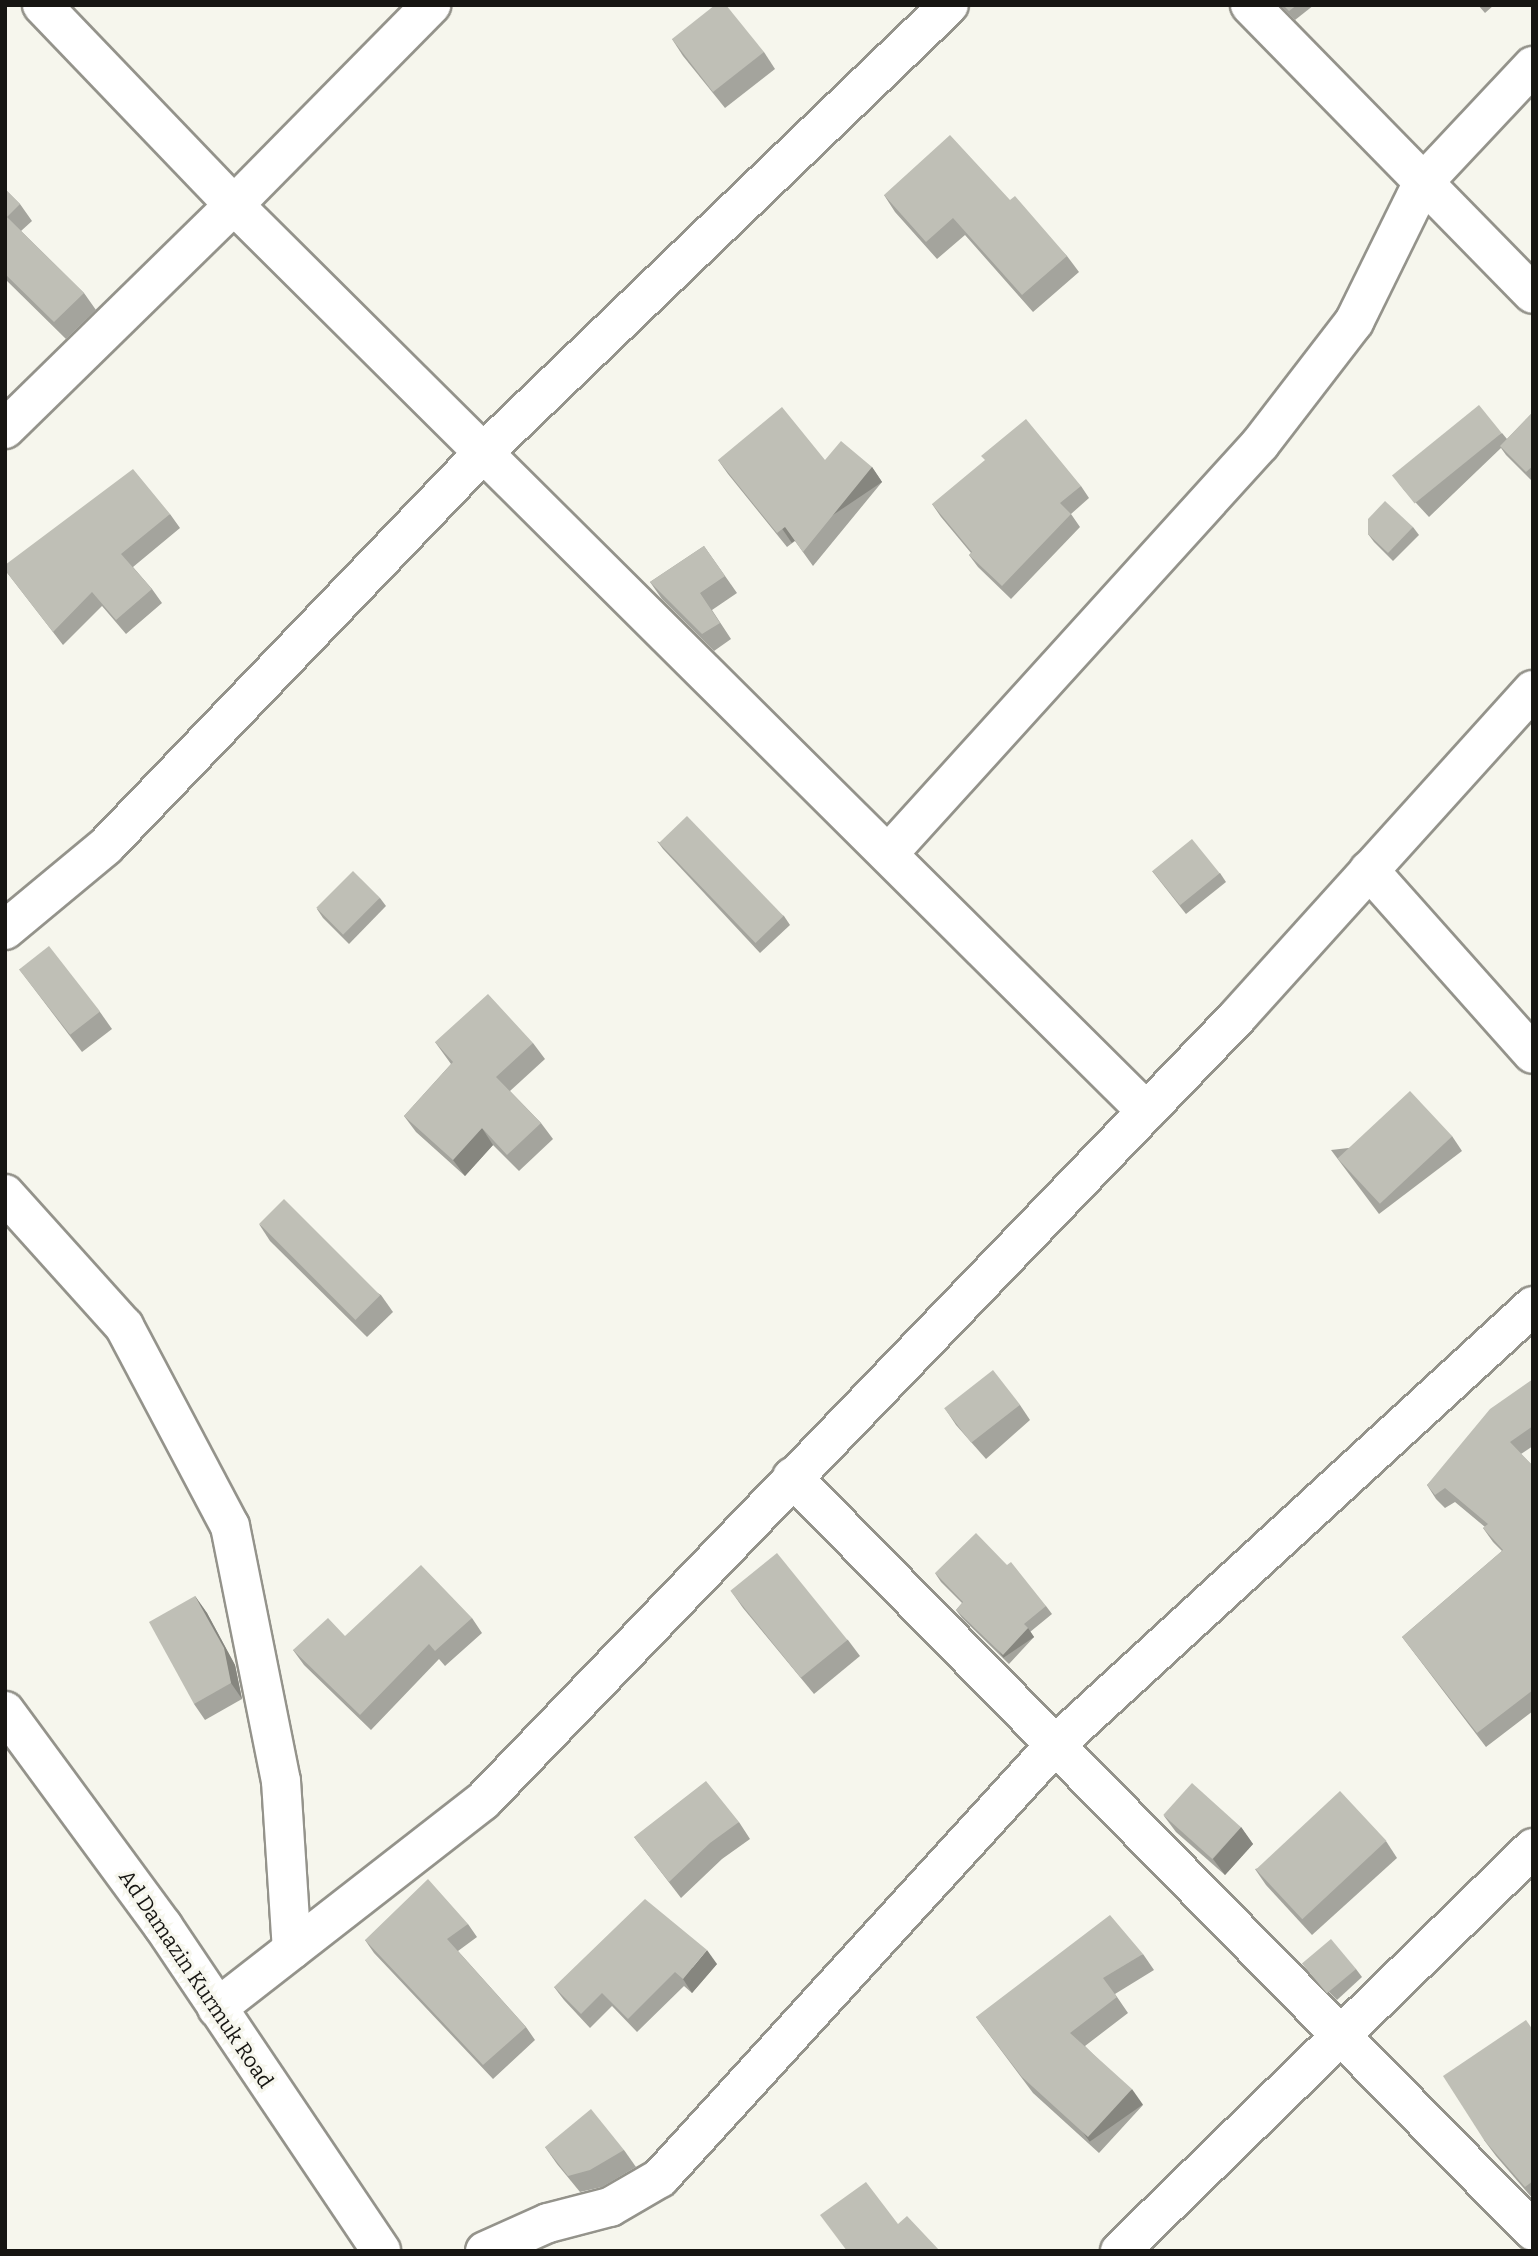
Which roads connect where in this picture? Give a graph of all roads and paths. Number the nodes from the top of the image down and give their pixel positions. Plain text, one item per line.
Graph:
1 (42, 5) edge
2 (431, 5) edge
3 (949, 5) edge
4 (1250, 5) edge
5 (1533, 66) edge
6 (1422, 184) junction
7 (234, 205) junction
8 (1533, 295) edge
9 (5, 429) edge
10 (483, 453) junction
11 (1533, 690) edge
12 (888, 854) junction
13 (1369, 870) junction
14 (5, 930) edge
15 (1533, 1054) edge
16 (1146, 1111) junction
17 (5, 1194) edge
18 (1533, 1306) edge
19 (792, 1477) junction
20 (5, 1711) edge
21 (1055, 1745) junction
22 (1533, 1848) edge
23 (292, 1950) junction
24 (217, 2008) junction
25 (1341, 2036) junction
26 (1533, 2231) edge
27 (381, 2251) edge
28 (485, 2251) edge
29 (1120, 2251) edge

1 - 7 main road
2 - 7 main road
3 - 10 main road
4 - 6 main road
5 - 6 main road
6 - 8 main road
6 - 12 main road
7 - 9 main road
7 - 10 main road
10 - 12 main road
10 - 14 main road
11 - 13 main road
12 - 16 main road
13 - 15 main road
13 - 16 main road
16 - 19 main road
17 - 23 main road
18 - 21 main road
19 - 21 main road
19 - 23 main road
20 - 24 main road, Ad Damazin Kurmuk Road
21 - 25 main road
21 - 28 main road
22 - 25 main road
23 - 24 main road
24 - 27 main road, Ad Damazin Kurmuk Road
25 - 26 main road
25 - 29 main road

